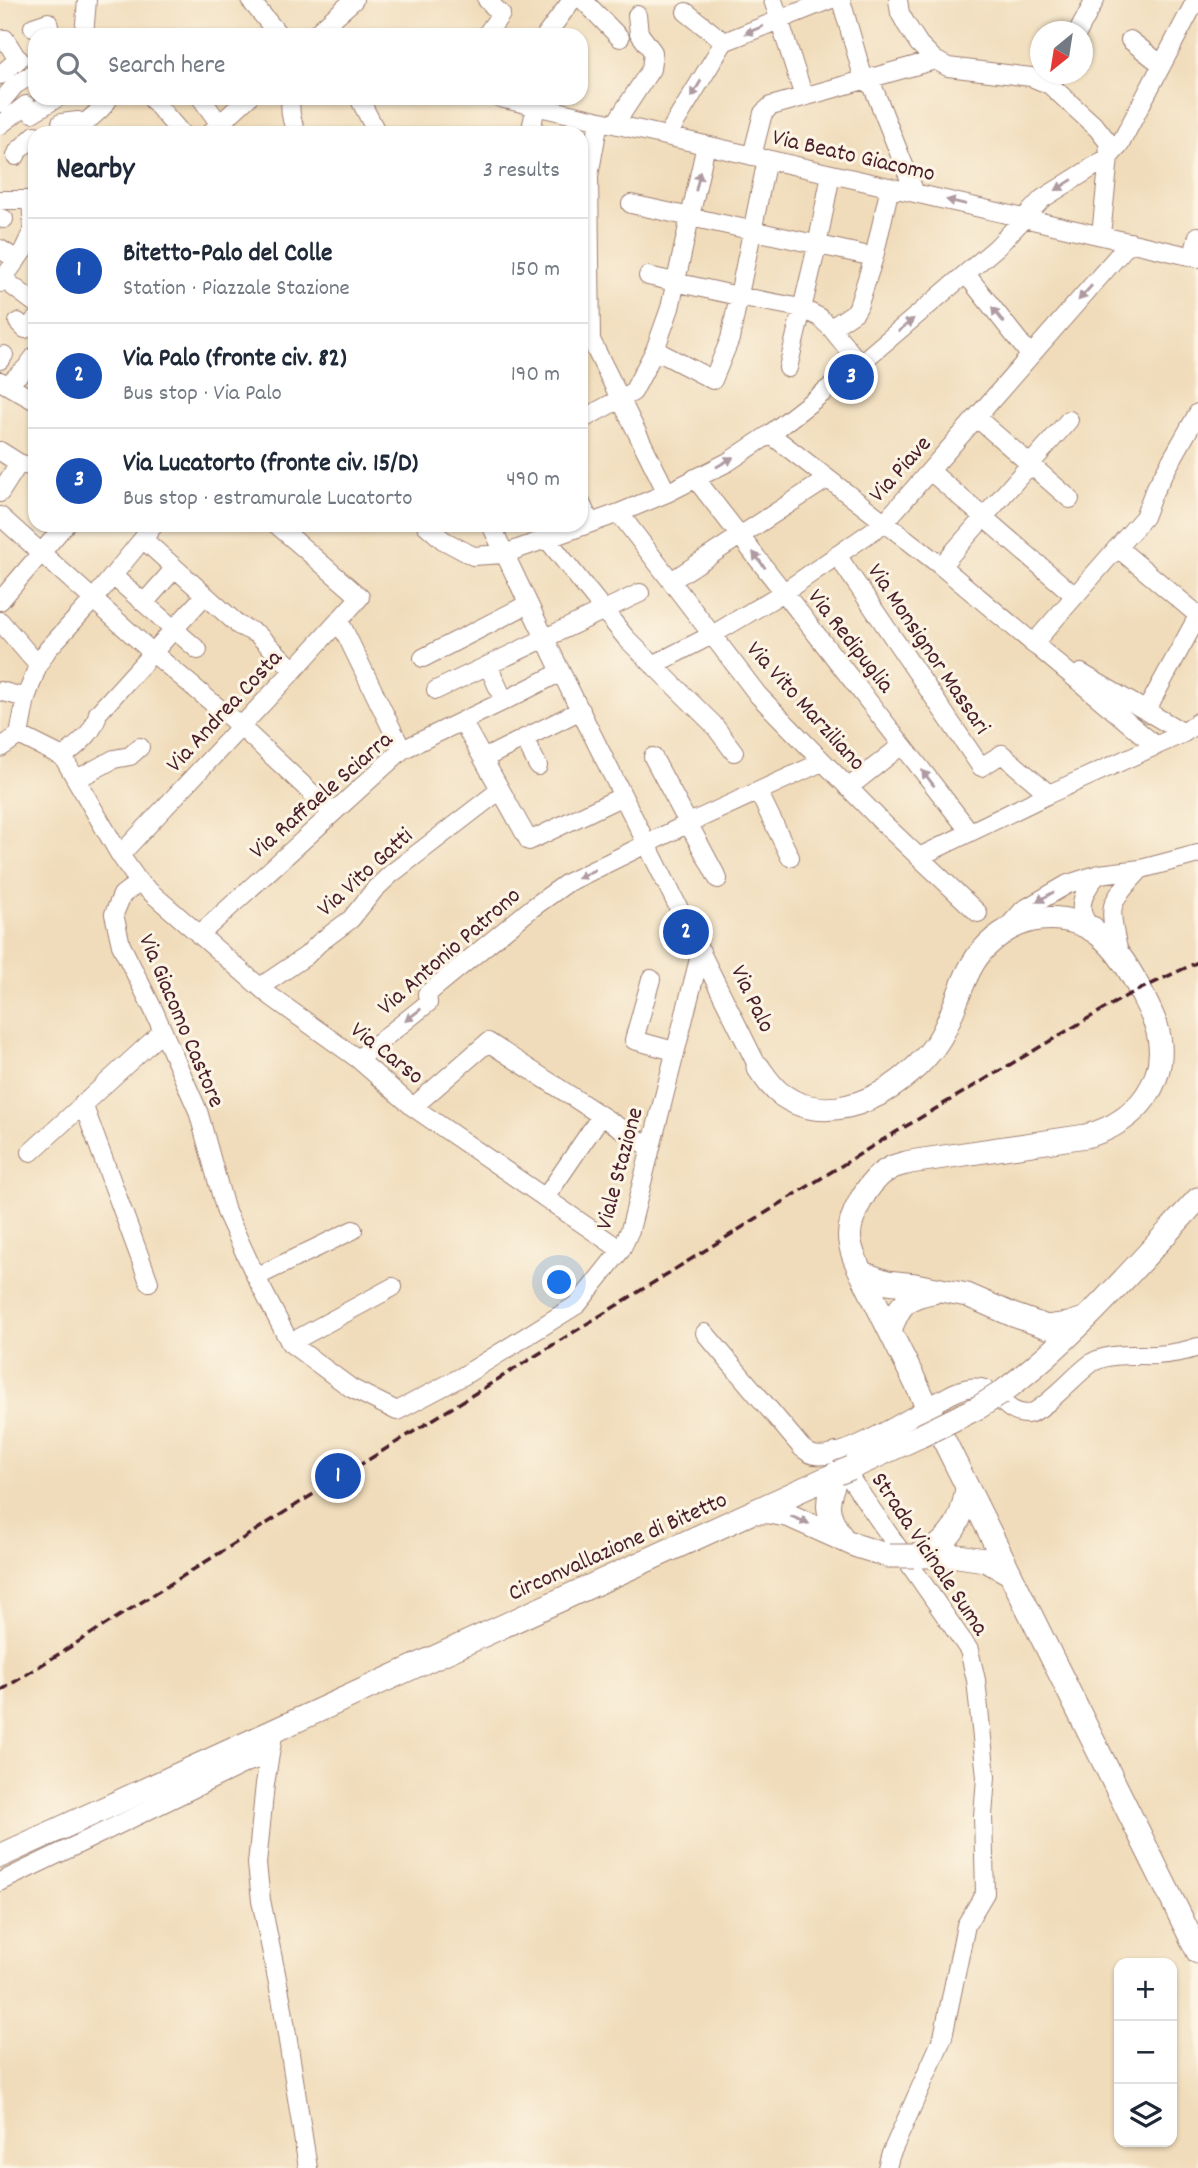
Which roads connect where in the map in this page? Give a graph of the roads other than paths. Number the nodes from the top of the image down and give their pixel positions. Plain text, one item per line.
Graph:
1 (87, 0) edge
2 (250, 0) edge
3 (354, 0) edge
4 (487, 0) edge
5 (572, 0) edge
6 (583, 0) edge
7 (773, 0) edge
8 (829, 0) edge
9 (841, 0) edge
10 (898, 0) edge
11 (1095, 0) edge
12 (1196, 0) edge
13 (686, 12) dead end
14 (637, 15) dead end
15 (779, 20) junction
16 (1084, 21) edge
17 (33, 27) dead end
18 (49, 28) edge
19 (85, 28) edge
20 (273, 28) edge
21 (322, 28) edge
22 (491, 28) edge
23 (551, 28) edge
24 (620, 38) dead end
25 (1, 40) edge
26 (1130, 40) dead end
27 (724, 42) junction
28 (25, 56) edge
29 (935, 61) junction
30 (1162, 65) junction
31 (0, 75) edge
32 (28, 77) edge
33 (1030, 77) edge
34 (864, 80) junction
35 (1057, 84) edge
36 (804, 97) junction
37 (0, 103) edge
38 (45, 105) edge
39 (105, 105) edge
40 (157, 105) edge
41 (205, 105) edge
42 (242, 105) edge
43 (290, 105) edge
44 (363, 105) edge
45 (528, 105) edge
46 (536, 107) junction
47 (607, 123) junction
48 (0, 125) edge
49 (58, 126) edge
50 (80, 126) edge
51 (84, 126) edge
52 (175, 126) edge
53 (218, 126) edge
54 (224, 126) edge
55 (294, 126) edge
56 (373, 126) edge
57 (532, 126) edge
58 (667, 136) junction
59 (28, 143) edge
60 (706, 145) junction
61 (16, 156) dead end
62 (760, 157) junction
63 (1109, 157) junction
64 (831, 174) junction
65 (890, 187) junction
66 (915, 193) junction
67 (0, 200) edge
68 (28, 200) edge
69 (631, 204) dead end
70 (588, 212) edge
71 (690, 216) junction
72 (1022, 218) junction
73 (752, 231) junction
74 (1101, 236) junction
75 (1198, 236) edge
76 (1130, 242) junction
77 (1, 244) edge
78 (28, 244) edge
79 (817, 246) junction
80 (874, 257) junction
81 (1195, 257) edge
82 (17, 260) junction
83 (966, 274) junction
84 (648, 276) dead end
85 (675, 282) junction
86 (7, 287) edge
87 (738, 296) junction
88 (28, 299) edge
89 (588, 306) edge
90 (801, 308) junction
91 (831, 328) junction
92 (655, 350) junction
93 (589, 353) edge
94 (1030, 355) junction
95 (28, 363) edge
96 (860, 364) junction
97 (788, 368) dead end
98 (3, 383) edge
99 (28, 397) edge
100 (621, 400) junction
101 (1198, 413) edge
102 (588, 416) edge
103 (976, 418) junction
104 (1069, 420) dead end
105 (770, 434) junction
106 (0, 452) edge
107 (1030, 464) junction
108 (27, 466) edge
109 (930, 471) junction
110 (695, 478) junction
111 (827, 479) junction
112 (0, 493) edge
113 (667, 493) junction
114 (1070, 499) dead end
115 (619, 513) junction
116 (0, 516) edge
117 (984, 517) junction
118 (588, 518) edge
119 (590, 522) joint
120 (884, 523) junction
121 (59, 532) edge
122 (150, 532) edge
123 (285, 532) edge
124 (434, 532) edge
125 (494, 532) edge
126 (565, 532) edge
127 (740, 535) junction
128 (547, 539) junction
129 (144, 540) junction
130 (1118, 548) junction
131 (42, 552) junction
132 (505, 554) junction
133 (837, 555) junction
134 (941, 566) junction
135 (175, 568) junction
136 (113, 576) junction
137 (671, 581) junction
138 (784, 592) junction
139 (640, 593) dead end
140 (205, 595) junction
141 (1075, 596) junction
142 (93, 600) junction
143 (0, 601) edge
144 (144, 603) junction
145 (528, 604) junction
146 (604, 611) junction
147 (1198, 615) edge
148 (339, 620) junction
149 (0, 621) edge
150 (175, 630) junction
151 (712, 635) junction
152 (545, 638) junction
153 (1033, 644) junction
154 (198, 650) dead end
155 (153, 653) junction
156 (423, 657) dead end
157 (38, 665) junction
158 (488, 665) junction
159 (653, 665) junction
160 (294, 670) junction
161 (561, 672) junction
162 (436, 690) dead end
163 (0, 691) edge
164 (26, 698) junction
165 (504, 701) junction
166 (580, 710) junction
167 (1146, 711) junction
168 (463, 721) junction
169 (240, 726) junction
170 (1191, 728) edge
171 (19, 735) junction
172 (523, 738) junction
173 (902, 745) junction
174 (1156, 746) junction
175 (140, 747) dead end
176 (0, 748) edge
177 (402, 750) junction
178 (734, 752) dead end
179 (63, 757) junction
180 (653, 757) dead end
181 (483, 759) junction
182 (822, 762) junction
183 (538, 766) dead end
184 (77, 779) junction
185 (848, 788) junction
186 (500, 790) junction
187 (759, 793) junction
188 (1049, 794) junction
189 (623, 796) junction
190 (332, 812) junction
191 (687, 824) junction
192 (970, 832) junction
193 (647, 844) junction
194 (1198, 854) edge
195 (120, 855) junction
196 (790, 857) dead end
197 (919, 857) junction
198 (1141, 869) junction
199 (1099, 874) junction
200 (718, 879) dead end
201 (139, 882) junction
202 (1113, 907) junction
203 (978, 913) dead end
204 (1090, 929) junction
205 (1001, 934) junction
206 (199, 935) junction
207 (701, 951) junction
208 (1119, 953) junction
209 (651, 979) dead end
210 (260, 987) junction
211 (163, 1031) junction
212 (674, 1051) junction
213 (358, 1059) junction
214 (758, 1067) joint
215 (83, 1104) junction
216 (413, 1107) junction
217 (601, 1116) junction
218 (651, 1148) junction
219 (31, 1152) dead end
220 (544, 1198) junction
221 (1198, 1199) edge
222 (354, 1230) dead end
223 (621, 1251) junction
224 (256, 1277) junction
225 (149, 1282) dead end
226 (393, 1287) dead end
227 (880, 1290) junction
228 (944, 1290) junction
229 (908, 1298) junction
230 (1013, 1315) junction
231 (1084, 1319) junction
232 (890, 1330) junction
233 (705, 1333) dead end
234 (290, 1343) junction
235 (1198, 1348) edge
236 (1027, 1373) junction
237 (928, 1408) junction
238 (842, 1464) junction
239 (967, 1488) junction
240 (754, 1512) junction
241 (842, 1539) junction
242 (991, 1552) junction
243 (925, 1553) junction
244 (274, 1730) junction
245 (269, 1755) junction
246 (0, 1856) edge
247 (0, 1882) edge
248 (1198, 1952) edge
249 (308, 2168) edge
250 (887, 2168) edge

1 - 19 street
2 - 20 street
3 - 21 street
4 - 22 street
5 - 23 street
6 - 24 street
7 - 15 street
8 - 15 street
9 - 34 street
10 - 29 street
11 - 16 street
12 - 30 street
13 - 27 street
14 - 47 street
15 -> 27 street
15 - 36 street
17 - 18 street
25 - 28 street
26 - 30 street
27 -> 58 street
28 - 31 street
29 - 33 street
29 - 34 street
30 - 63 street
32 - 37 street
34 - 36 street
34 - 66 street
35 - 63 street
36 - 62 street
38 - 48 street
39 - 51 street
40 - 52 street
41 - 53 street
42 - 54 street
43 - 55 street
44 - 56 street
45 - 46 street, Via Beato Giacomo
46 - 47 street, Via Beato Giacomo
46 - 57 street
47 - 58 street, Via Beato Giacomo
47 - 70 street
49 - 50 street
58 - 60 street, Via Beato Giacomo
59 - 61 street
60 - 62 street, Via Beato Giacomo
71 -> 60 street
62 - 64 street, Via Beato Giacomo
62 - 73 street
63 -> 72 street
63 - 74 street
64 - 65 street, Via Beato Giacomo
64 - 79 street
65 - 66 street, Via Beato Giacomo
65 - 80 street
72 -> 66 street, Via Beato Giacomo
67 - 68 street
69 - 71 street
71 - 73 street
71 - 85 street
72 - 74 street, Via Beato Giacomo
72 - 83 street
73 - 79 street
73 - 87 street
74 - 76 street, Via Beato Giacomo
75 - 81 street
76 - 81 street, Via Beato Giacomo
76 -> 94 street, Via Piave
77 - 82 street
78 - 82 street
79 - 80 street
79 - 90 street
80 - 91 street
82 - 86 street
94 -> 83 street
96 -> 83 street
84 - 85 street
85 - 87 street
85 - 92 street
86 - 88 street
87 - 90 street
87 - 92 street
89 - 93 street
90 - 91 street
90 - 97 street
91 - 96 street
92 - 100 street
93 - 100 street
94 - 103 street, Via Piave
95 - 98 street
96 - 105 street
98 - 99 street
100 - 102 street
100 - 113 street
101 - 130 street
103 - 107 street
103 - 109 street, Via Piave
104 - 107 street
110 -> 105 street
105 - 111 street
106 - 108 street
107 - 114 street
107 - 117 street
108 - 112 street
109 - 117 street
109 - 120 street, Via Piave
110 - 113 street
110 - 127 street, Via Redipuglia
111 - 120 street
111 - 127 street
113 - 115 street
115 - 119 street
115 - 137 street, Via Vito Marziliano
116 - 131 street
117 - 134 street
117 - 141 street
118 - 119 street
120 - 133 street, Via Piave
120 - 134 street
121 - 131 street
122 - 129 street
123 - 148 street, Via Andrea Costa
124 - 132 street
125 - 132 street, Via Palo
126 - 128 street
127 - 137 street
138 -> 127 street, Via Redipuglia
128 - 132 street
128 - 146 street
129 - 135 street
129 - 136 street
130 - 141 street
130 - 147 street
131 - 142 street
131 - 143 street
132 - 145 street, Via Palo
133 - 138 street, Via Piave
133 - 188 street, Via Monsignor Massari
134 - 153 street
135 - 140 street
135 - 144 street
136 - 142 street
136 - 144 street
137 - 151 street, Via Vito Marziliano
138 - 151 street, Via Piave
138 - 173 street, Via Redipuglia
139 - 146 street
140 - 150 street
140 - 160 street
141 - 153 street
142 - 155 street
142 - 157 street
144 - 150 street
145 - 152 street, Via Palo
145 - 156 street
146 - 152 street
146 - 159 street
147 - 167 street
148 - 160 street, Via Andrea Costa
148 - 177 street
149 - 157 street
150 - 154 street
150 - 155 street
151 - 159 street, Via Piave
151 - 182 street, Via Vito Marziliano
152 - 158 street
152 - 161 street, Via Palo
153 - 167 street
153 - 174 street
155 - 169 street
155 - 179 street
157 - 164 street
158 - 162 street
158 - 165 street
159 - 178 street
160 - 169 street, Via Andrea Costa
161 - 165 street, Via Raffaele Sciarra
161 - 166 street, Via Palo
163 - 164 street
164 - 171 street
165 - 168 street, Via Raffaele Sciarra
166 - 172 street
166 - 189 street, Via Palo
167 - 170 street
168 - 177 street, Via Raffaele Sciarra
168 - 181 street
169 - 190 street
169 - 195 street, Via Andrea Costa
170 - 174 street
171 - 176 street
171 - 179 street
172 - 181 street
172 - 183 street
173 - 185 street
192 -> 173 street, Via Redipuglia
174 - 188 street
175 - 184 street
177 - 190 street, Via Raffaele Sciarra
179 - 184 street
180 - 191 street
181 - 186 street
182 - 185 street, Via Vito Marziliano
182 - 187 street, Via Antonio Patrono
184 - 195 street
185 - 197 street, Via Vito Marziliano
186 - 189 street
186 - 210 street, Via Vito Gatti
187 - 191 street, Via Antonio Patrono
187 - 196 street
188 - 192 street
189 - 193 street, Via Palo
190 - 206 street, Via Raffaele Sciarra
191 - 193 street, Via Antonio Patrono
191 - 200 street
192 - 197 street
193 - 207 street, Via Palo
193 -> 213 street, Via Antonio Patrono
194 - 198 street
195 - 201 street
197 - 203 street, Via Vito Marziliano
198 - 199 street
198 - 202 street
199 - 204 street
199 -> 205 street
201 - 206 street, Via Carso
201 - 211 street, Via Giacomo Castore
202 - 204 street
202 - 208 street
204 - 205 main road, Via Palo
204 - 208 main road, Via Palo
205 - 214 main road, Via Palo
206 - 210 street, Via Carso
207 - 212 street, Viale Stazione
207 - 214 street, Via Palo
208 - 227 main road
209 - 212 street
210 - 213 street, Via Carso
211 - 215 street
211 - 224 street, Via Giacomo Castore
212 - 218 street, Viale Stazione
213 - 216 street, Via Carso
215 - 219 street
215 - 225 street
216 - 217 street, Via Carso
216 - 220 street
217 - 218 street, Via Carso
217 - 220 street
218 - 223 street, Viale Stazione
220 - 223 street
221 - 231 main road, Circonvallazione di Bitetto
222 - 224 street
223 - 234 street, Viale Stazione
224 - 234 street, Via Giacomo Castore
226 - 234 street
227 - 228 main road
227 - 229 main road
227 - 232 main road
228 - 229 main road
228 - 230 main road
229 - 232 main road
230 - 231 main road
230 - 236 main road
231 - 236 main road, Circonvallazione di Bitetto
232 - 237 main road
233 - 238 street
235 - 237 street
236 - 238 main road, Circonvallazione di Bitetto, bridge
237 - 238 street
237 - 239 main road
238 - 240 main road, Circonvallazione di Bitetto
238 - 241 main road
238 - 250 street, Strada Vicinale Suma
239 - 242 main road
239 - 243 main road
240 -> 241 main road
240 - 244 main road, Circonvallazione di Bitetto
241 - 243 main road, bridge
242 - 243 main road
242 - 248 main road
244 - 245 street
244 - 246 main road, Circonvallazione di Bitetto
245 - 247 street
245 - 249 street

